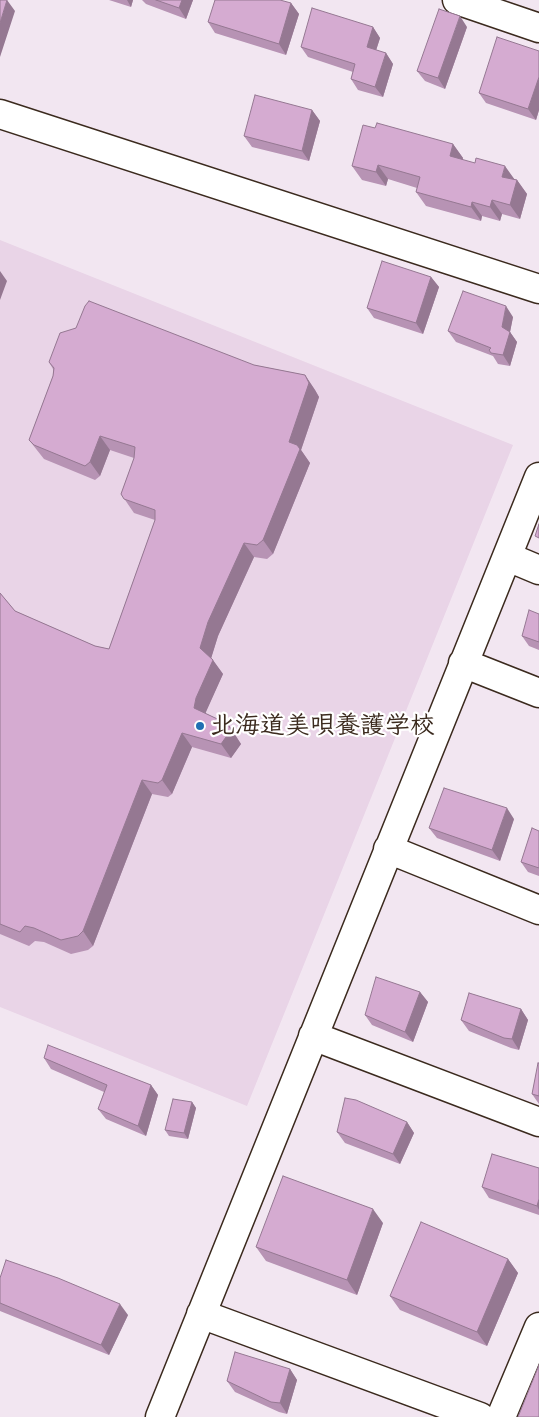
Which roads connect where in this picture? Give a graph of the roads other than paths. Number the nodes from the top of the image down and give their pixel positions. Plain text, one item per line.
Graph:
1 (457, 0) edge
2 (539, 28) edge
3 (0, 114) edge
4 (539, 289) edge
5 (539, 477) edge
6 (508, 557) junction
7 (539, 570) edge
8 (463, 662) junction
9 (539, 693) edge
10 (388, 849) junction
11 (539, 910) edge
12 (313, 1036) junction
13 (539, 1122) edge
14 (202, 1314) junction
15 (539, 1327) edge
16 (160, 1417) edge
17 (480, 1417) edge
18 (501, 1417) edge

1 - 2 street
3 - 4 street
5 - 6 street
6 - 7 street
6 - 8 street
8 - 9 street
8 - 10 street
10 - 11 street
10 - 12 street
12 - 13 street
12 - 14 street
14 - 16 street
14 - 17 street
15 - 18 street

